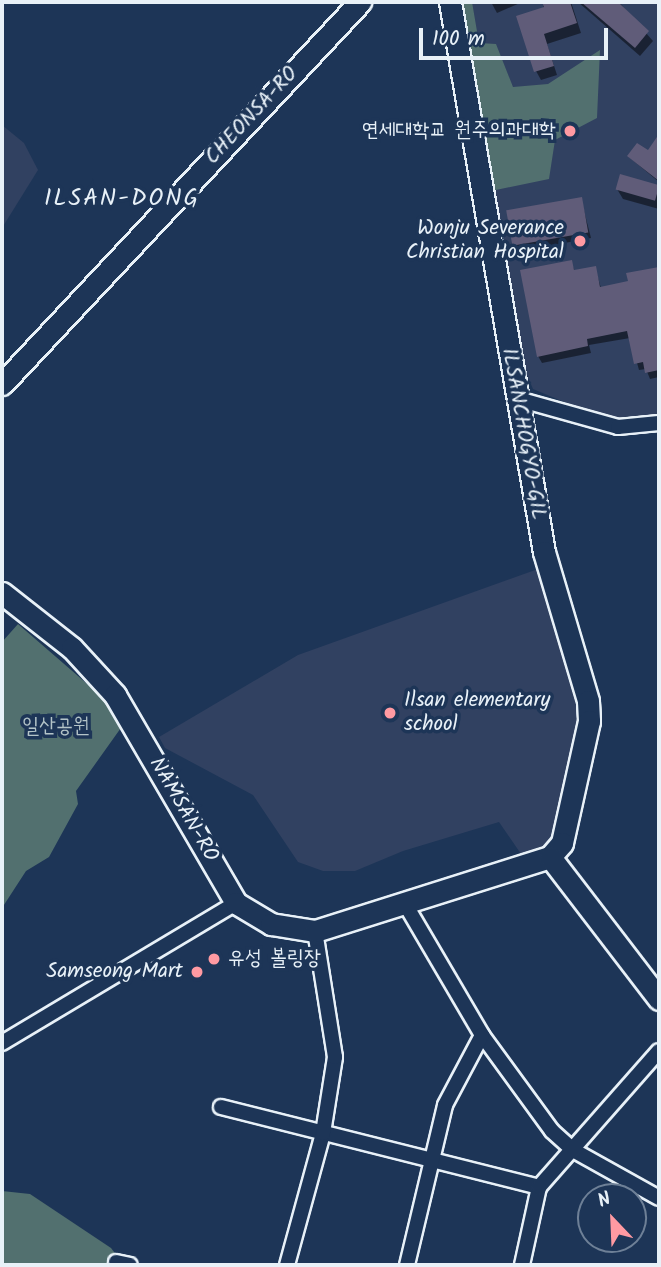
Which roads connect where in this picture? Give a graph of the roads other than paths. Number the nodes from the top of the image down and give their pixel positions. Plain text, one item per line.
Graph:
1 (360, 2) edge
2 (450, 2) edge
3 (2, 384) edge
4 (518, 399) junction
5 (659, 423) edge
6 (2, 593) edge
7 (550, 857) junction
8 (236, 902) junction
9 (404, 902) junction
10 (315, 931) junction
11 (659, 999) edge
12 (482, 1035) junction
13 (2, 1043) edge
14 (659, 1051) edge
15 (221, 1107) dead end
16 (323, 1133) junction
17 (573, 1150) junction
18 (435, 1160) junction
19 (539, 1187) junction
20 (659, 1198) edge
21 (287, 1265) edge
22 (407, 1265) edge
23 (522, 1265) edge

1 - 3 street, CHEONSA-RO
2 - 4 street, ILSANCHOGYO-GIL
4 - 5 street
4 - 7 street, ILSANCHOGYO-GIL
6 - 8 street, NAMSAN-RO
7 - 9 street, NAMSAN-RO
7 - 11 street
8 - 10 street, NAMSAN-RO
8 - 13 street
9 - 10 street, NAMSAN-RO
9 - 12 street
10 - 16 street
12 - 17 street
12 - 18 street
14 - 17 street
15 - 16 street
16 - 18 street
16 - 21 street
17 - 19 street
17 - 20 street
18 - 19 street
18 - 22 street
19 - 23 street

